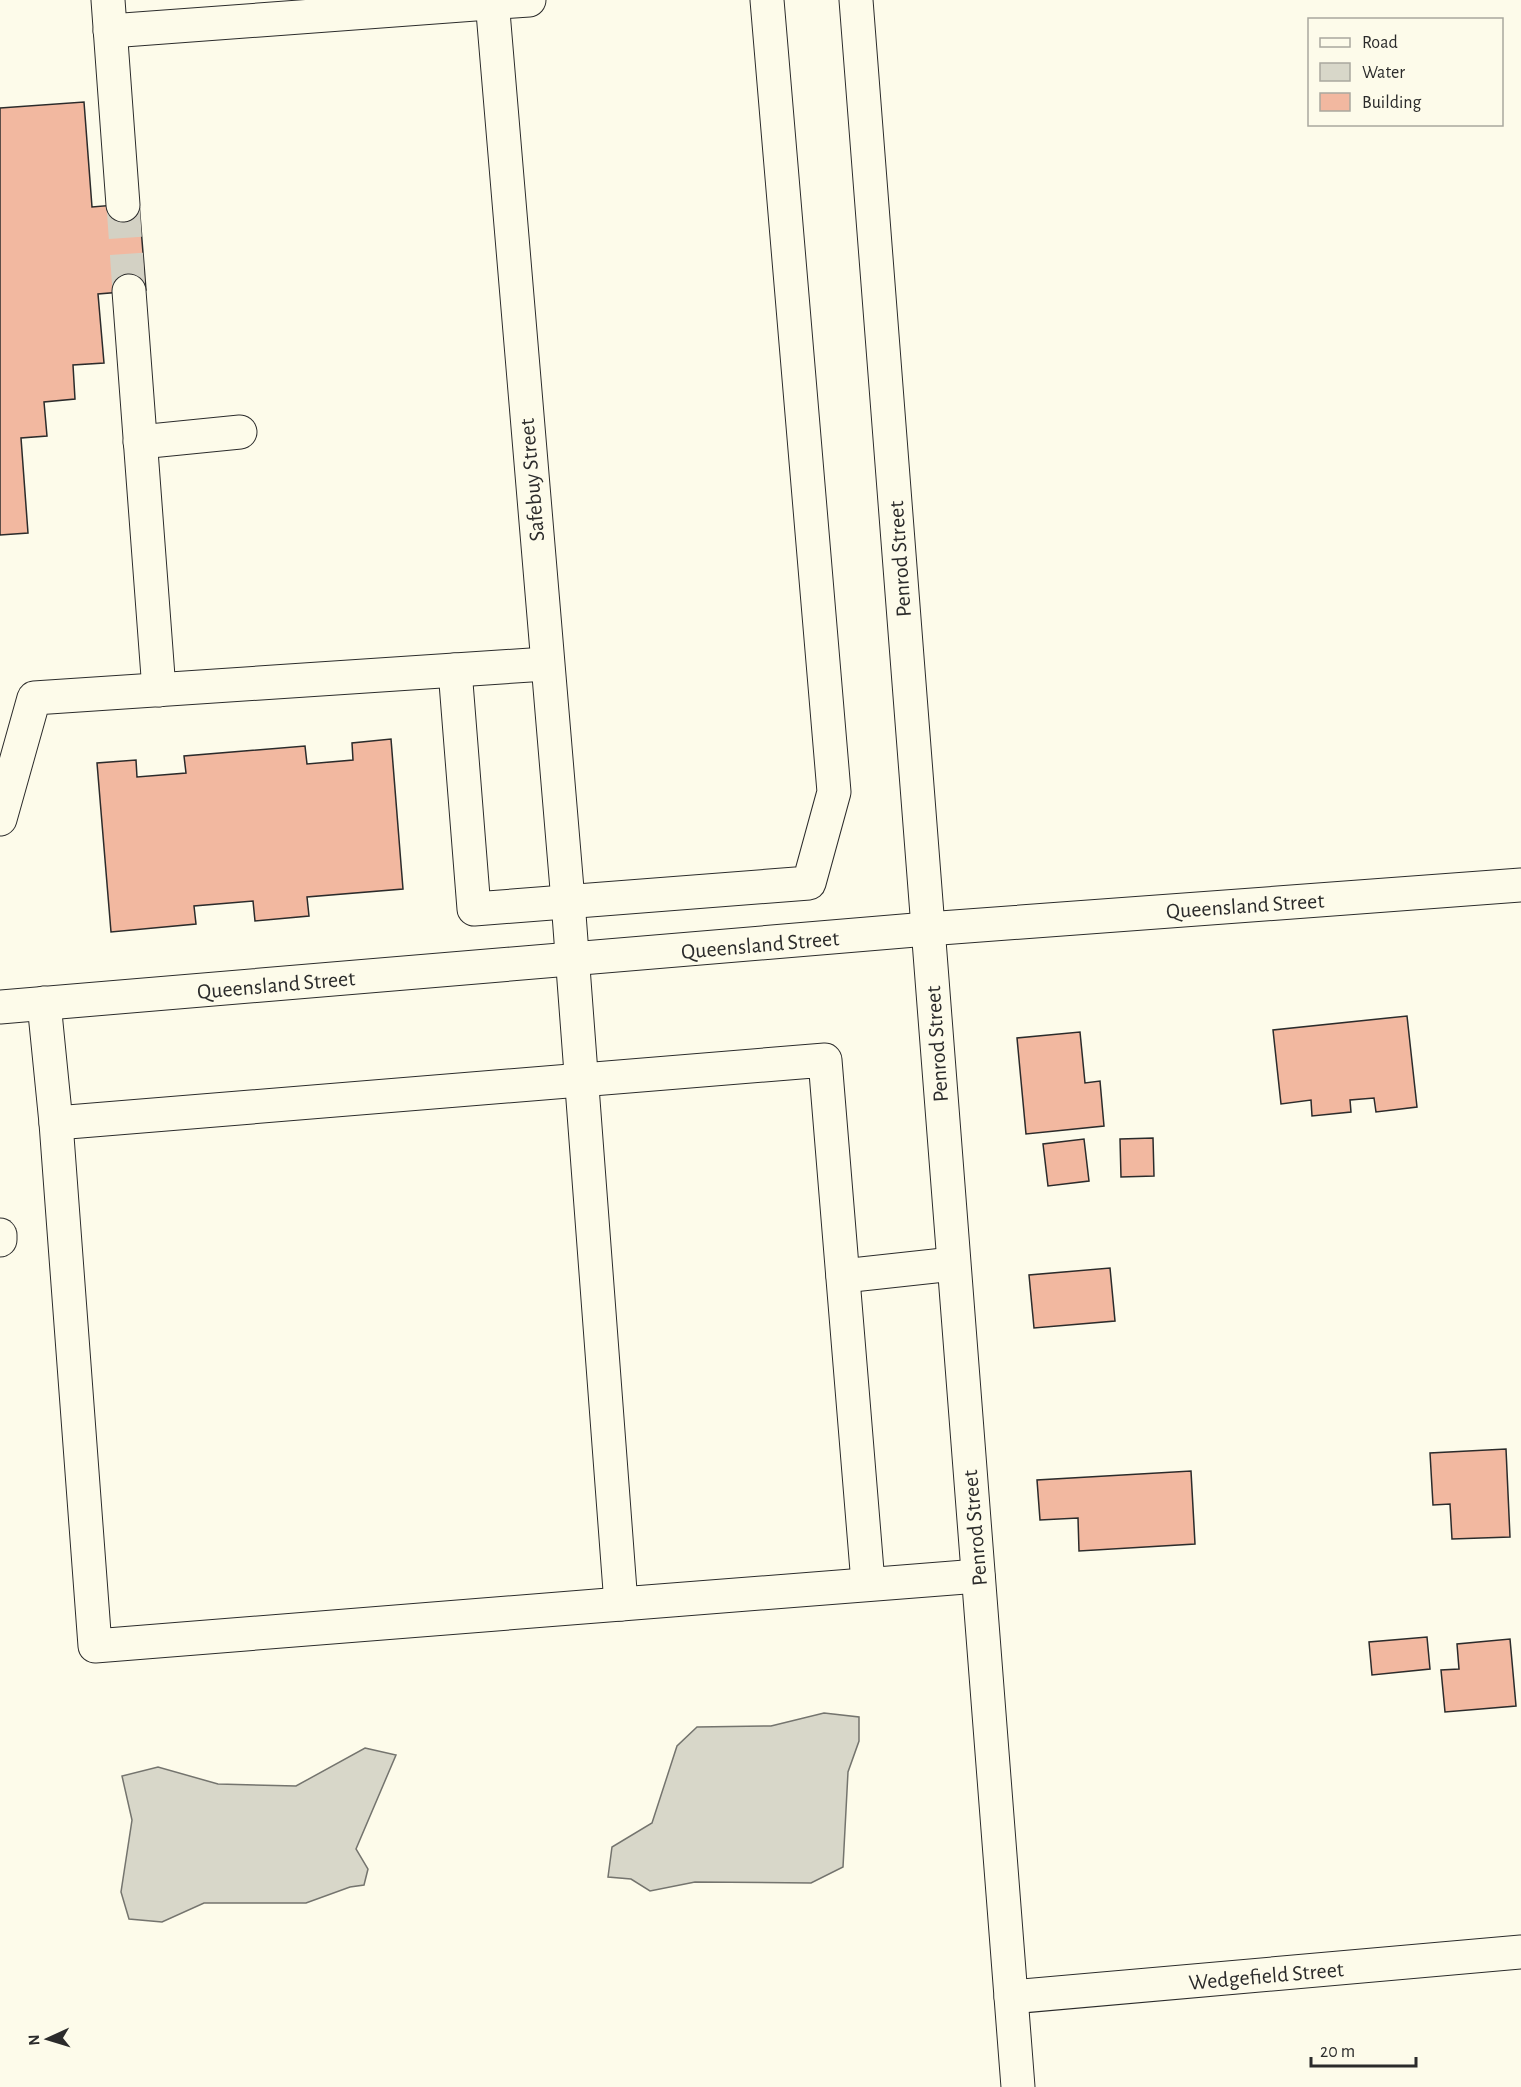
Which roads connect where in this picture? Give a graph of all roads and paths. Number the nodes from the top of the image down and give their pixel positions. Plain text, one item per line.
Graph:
1 (530, 0) edge
2 (767, 0) edge
3 (856, 0) edge
4 (492, 1) edge
5 (304, 8) edge
6 (109, 15) edge
7 (123, 205) tunnel mouth
8 (129, 291) tunnel mouth
9 (240, 432) dead end
10 (140, 442) junction
11 (546, 664) junction
12 (455, 670) junction
13 (159, 690) junction
14 (6, 779) edge
15 (0, 819) edge
16 (1521, 885) edge
17 (568, 901) junction
18 (927, 929) junction
19 (573, 961) junction
20 (44, 1003) junction
21 (0, 1006) edge
22 (582, 1082) junction
23 (56, 1123) junction
24 (0, 1235) edge
25 (0, 1240) edge
26 (953, 1264) junction
27 (843, 1276) junction
28 (978, 1576) junction
29 (868, 1583) junction
30 (621, 1604) junction
31 (1521, 1952) edge
32 (1011, 1997) junction
33 (1018, 2087) edge

1 - 4 street
2 - 17 street
3 - 18 street, Penrod Street
4 - 5 street
4 - 11 street, Safebuy Street
5 - 6 street
6 - 7 street
8 - 10 street
9 - 10 street
10 - 13 street
11 - 12 street
11 - 17 street, Safebuy Street
12 - 13 street
12 - 17 street
13 - 14 street
14 - 15 street
16 - 18 street, Queensland Street
17 - 19 street, Safebuy Street
18 - 19 street, Queensland Street
18 - 26 street, Penrod Street
19 - 20 street, Queensland Street
19 - 22 street, Safebuy Street
20 - 21 street, Queensland Street
20 - 23 street
22 - 23 street
22 - 27 street
22 - 30 street, Safebuy Street
23 - 30 street
24 - 25 street
26 - 27 street
26 - 28 street, Penrod Street
27 - 29 street
28 - 29 street
28 - 32 street, Penrod Street
29 - 30 street
31 - 32 street, Wedgefield Street
32 - 33 street, Penrod Street

